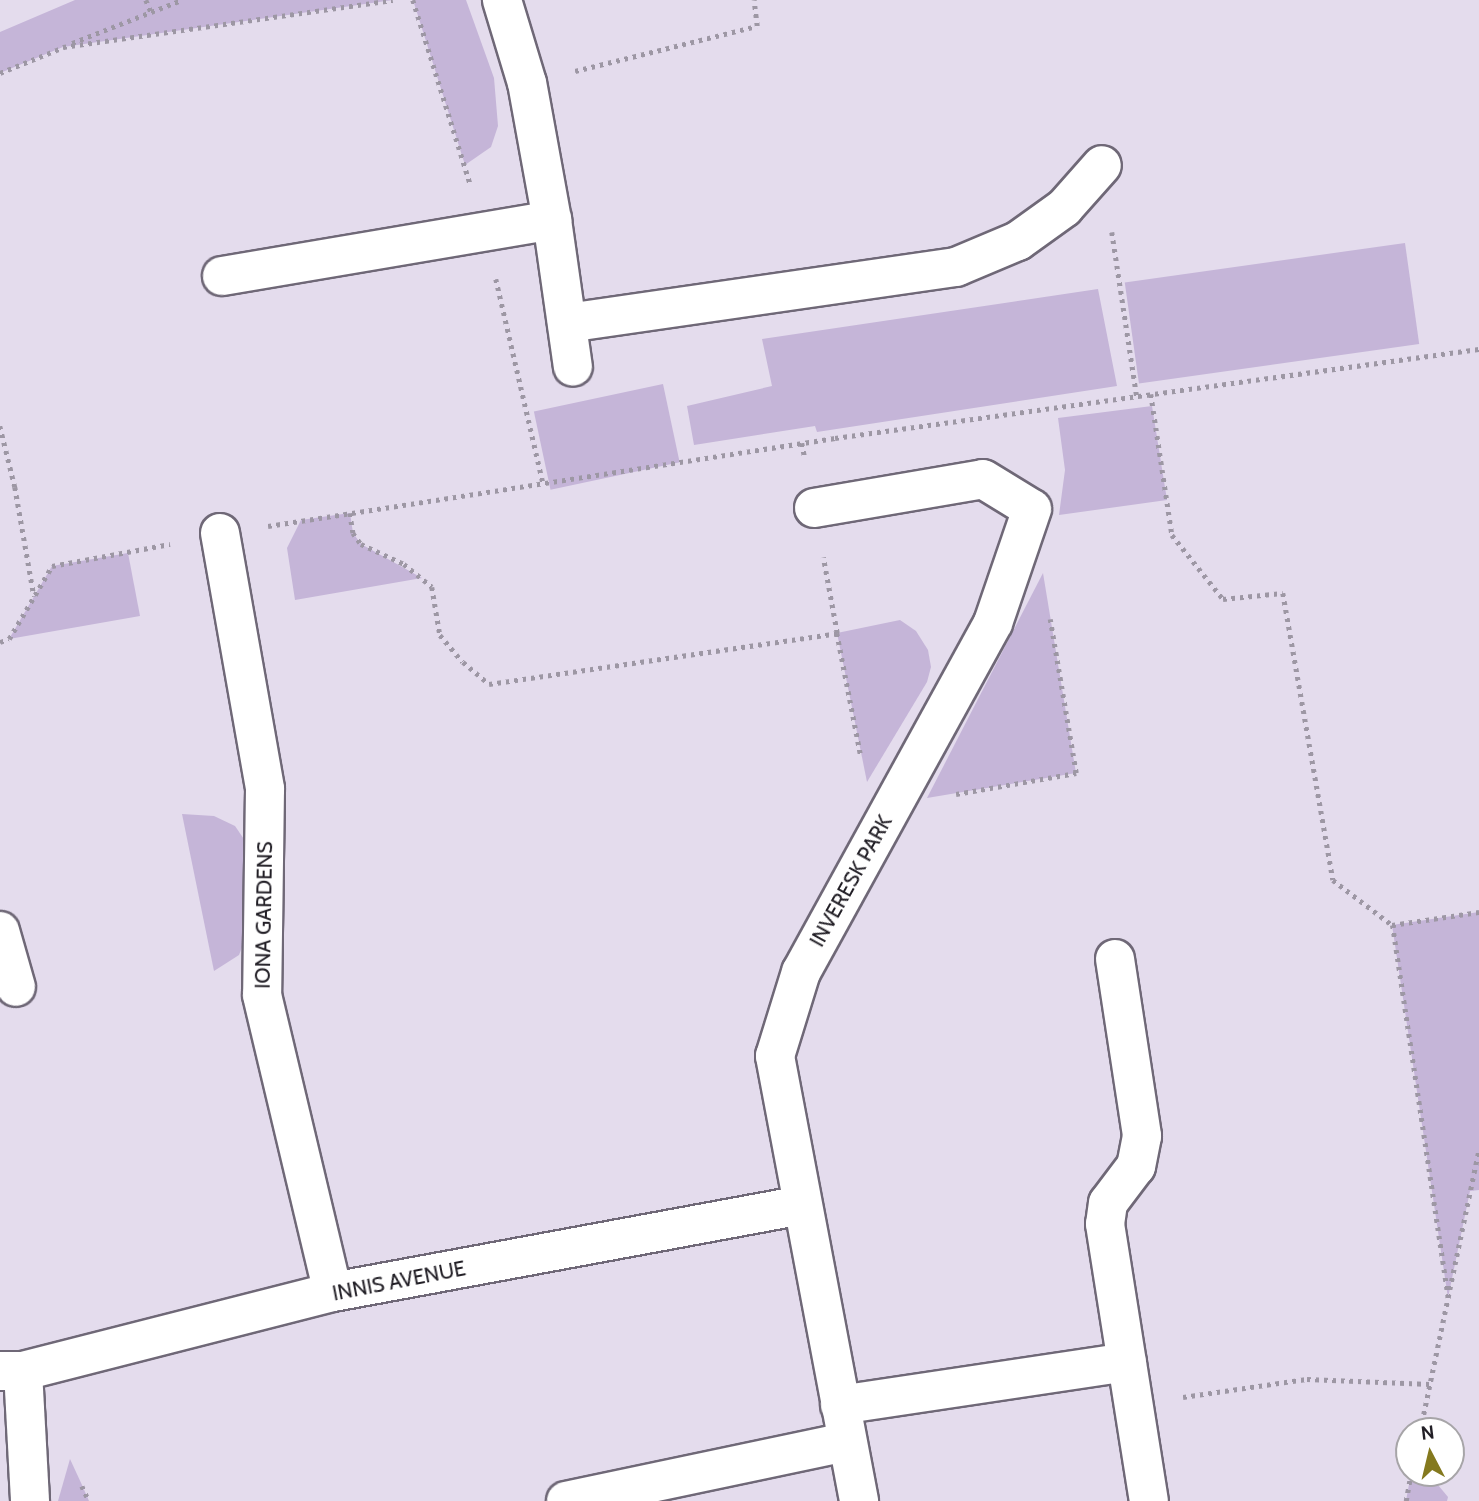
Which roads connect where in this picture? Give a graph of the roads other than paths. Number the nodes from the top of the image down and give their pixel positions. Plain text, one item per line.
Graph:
1 (502, 0) edge
2 (1102, 165) road end
3 (552, 220) junction
4 (222, 276) dead end
5 (567, 323) junction
6 (573, 367) dead end
7 (814, 508) road end
8 (220, 533) road end
9 (0, 931) edge
10 (1115, 959) dead end
11 (16, 987) dead end
12 (801, 1205) junction
13 (333, 1292) junction
14 (1127, 1362) junction
15 (12, 1371) edge
16 (840, 1405) junction
17 (847, 1442) junction
18 (30, 1501) edge
19 (566, 1501) edge
20 (859, 1501) edge
21 (1149, 1501) edge

1 - 3 street
2 - 5 street
3 - 4 street
3 - 5 street
5 - 6 street
7 - 12 street, INVERESK PARK
8 - 13 street, IONA GARDENS
9 - 11 street
10 - 14 street
12 - 13 street, INNIS AVENUE
12 - 16 street, INVERESK PARK
13 - 15 street, INNIS AVENUE
14 - 16 street
14 - 21 street
15 - 18 street
16 - 17 street, INVERESK PARK
17 - 19 street
17 - 20 street, INVERESK PARK

